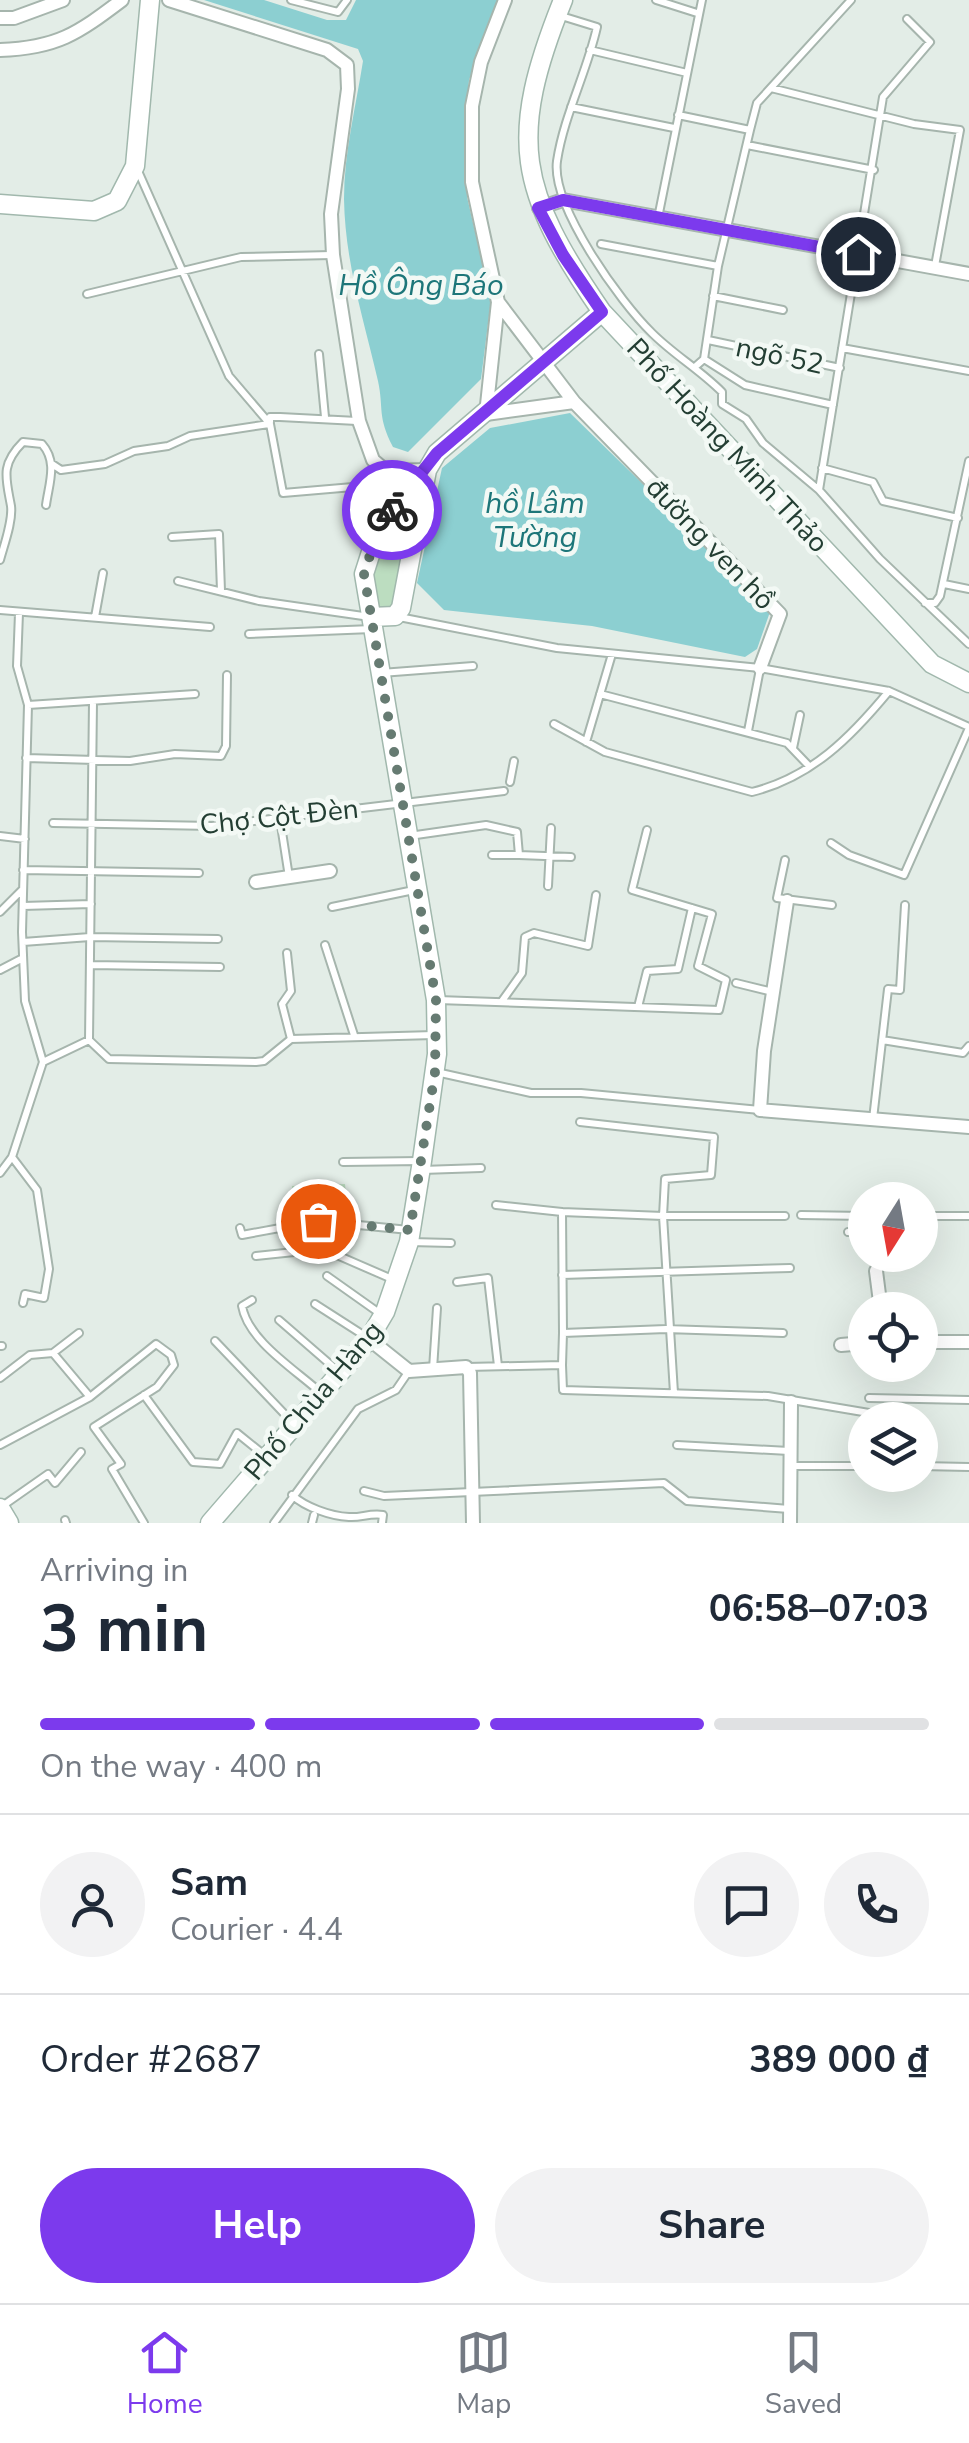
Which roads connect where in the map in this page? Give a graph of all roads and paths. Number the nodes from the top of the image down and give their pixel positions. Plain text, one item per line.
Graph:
1 (63, 0) edge
2 (122, 0) edge
3 (150, 0) edge
4 (170, 0) edge
5 (291, 0) edge
6 (347, 0) edge
7 (505, 0) edge
8 (656, 0) edge
9 (702, 0) edge
10 (851, 0) edge
11 (560, 7) edge
12 (697, 14) junction
13 (0, 18) edge
14 (907, 20) dead end
15 (0, 50) edge
16 (590, 50) junction
17 (688, 73) junction
18 (771, 88) junction
19 (572, 107) junction
20 (678, 114) junction
21 (880, 115) junction
22 (674, 128) junction
23 (750, 130) junction
24 (748, 145) junction
25 (135, 166) junction
26 (874, 170) junction
27 (563, 200) junction
28 (0, 204) edge
29 (538, 208) junction
30 (658, 218) junction
31 (726, 228) junction
32 (601, 244) dead end
33 (334, 254) junction
34 (858, 254) junction
35 (718, 266) junction
36 (935, 268) junction
37 (182, 270) junction
38 (969, 274) edge
39 (88, 294) dead end
40 (713, 296) junction
41 (498, 302) junction
42 (782, 310) dead end
43 (602, 312) junction
44 (708, 340) junction
45 (842, 348) junction
46 (320, 354) dead end
47 (704, 360) junction
48 (542, 362) junction
49 (696, 366) junction
50 (840, 368) junction
51 (969, 370) edge
52 (574, 402) junction
53 (832, 406) junction
54 (486, 414) junction
55 (325, 417) junction
56 (359, 421) junction
57 (270, 424) junction
58 (969, 461) edge
59 (52, 464) junction
60 (822, 468) junction
61 (427, 470) junction
62 (353, 487) dead end
63 (818, 490) junction
64 (965, 505) edge
65 (46, 506) dead end
66 (958, 518) junction
67 (172, 537) dead end
68 (0, 560) edge
69 (103, 573) dead end
70 (178, 581) dead end
71 (944, 584) junction
72 (969, 589) edge
73 (221, 592) junction
74 (924, 603) junction
75 (0, 610) edge
76 (19, 613) junction
77 (395, 616) junction
78 (95, 617) junction
79 (371, 623) junction
80 (210, 627) dead end
81 (248, 634) dead end
82 (969, 644) edge
83 (612, 654) junction
84 (473, 666) dead end
85 (760, 668) junction
86 (380, 673) junction
87 (227, 675) dead end
88 (969, 683) edge
89 (889, 691) junction
90 (195, 694) dead end
91 (600, 694) junction
92 (93, 702) junction
93 (28, 704) junction
94 (800, 715) dead end
95 (554, 724) dead end
96 (969, 728) edge
97 (748, 732) junction
98 (586, 742) junction
99 (793, 748) junction
100 (26, 758) junction
101 (514, 760) dead end
102 (95, 761) junction
103 (809, 766) junction
104 (510, 782) dead end
105 (504, 791) dead end
106 (404, 802) junction
107 (280, 819) junction
108 (93, 822) junction
109 (53, 824) dead end
110 (552, 828) dead end
111 (647, 830) dead end
112 (0, 836) edge
113 (408, 836) junction
114 (25, 839) junction
115 (831, 842) dead end
116 (549, 855) junction
117 (492, 856) dead end
118 (519, 856) junction
119 (571, 857) dead end
120 (784, 860) dead end
121 (92, 868) junction
122 (24, 870) junction
123 (330, 871) dead end
124 (199, 873) dead end
125 (289, 877) junction
126 (256, 882) dead end
127 (548, 886) dead end
128 (23, 889) junction
129 (418, 889) junction
130 (596, 895) dead end
131 (787, 901) junction
132 (91, 904) junction
133 (832, 905) dead end
134 (906, 905) dead end
135 (22, 906) junction
136 (332, 907) dead end
137 (692, 908) junction
138 (0, 912) edge
139 (90, 937) junction
140 (218, 939) dead end
141 (22, 942) junction
142 (324, 945) dead end
143 (286, 953) dead end
144 (23, 958) junction
145 (91, 965) junction
146 (220, 967) dead end
147 (0, 970) edge
148 (736, 982) dead end
149 (774, 992) junction
150 (436, 1000) junction
151 (501, 1002) junction
152 (638, 1007) junction
153 (354, 1035) junction
154 (436, 1036) junction
155 (89, 1040) junction
156 (291, 1040) junction
157 (882, 1040) junction
158 (969, 1046) edge
159 (43, 1062) junction
160 (435, 1072) junction
161 (760, 1110) junction
162 (872, 1120) junction
163 (580, 1122) dead end
164 (969, 1128) edge
165 (12, 1157) junction
166 (343, 1162) dead end
167 (421, 1166) junction
168 (481, 1168) dead end
169 (0, 1173) edge
170 (496, 1205) dead end
171 (562, 1212) junction
172 (801, 1215) dead end
173 (663, 1216) junction
174 (785, 1216) dead end
175 (848, 1216) edge
176 (938, 1216) edge
177 (969, 1216) edge
178 (240, 1228) dead end
179 (410, 1236) junction
180 (451, 1243) dead end
181 (256, 1256) dead end
182 (790, 1268) dead end
183 (668, 1272) junction
184 (562, 1275) junction
185 (328, 1276) dead end
186 (398, 1281) junction
187 (457, 1282) dead end
188 (252, 1300) dead end
189 (23, 1303) dead end
190 (314, 1304) dead end
191 (437, 1308) dead end
192 (383, 1316) junction
193 (279, 1320) dead end
194 (666, 1328) junction
195 (79, 1333) dead end
196 (563, 1333) junction
197 (783, 1333) dead end
198 (369, 1339) junction
199 (215, 1341) dead end
200 (938, 1342) edge
201 (969, 1342) edge
202 (848, 1345) edge
203 (841, 1346) dead end
204 (53, 1354) junction
205 (562, 1365) junction
206 (498, 1366) junction
207 (466, 1368) junction
208 (409, 1371) junction
209 (432, 1371) junction
210 (340, 1373) junction
211 (0, 1378) edge
212 (674, 1393) junction
213 (322, 1394) junction
214 (144, 1395) junction
215 (90, 1397) junction
216 (869, 1398) dead end
217 (969, 1400) edge
218 (791, 1402) junction
219 (848, 1411) edge
220 (295, 1424) junction
221 (0, 1444) edge
222 (677, 1445) dead end
223 (81, 1452) dead end
224 (266, 1458) junction
225 (790, 1458) junction
226 (848, 1464) edge
227 (938, 1466) edge
228 (969, 1466) edge
229 (364, 1490) dead end
230 (473, 1493) junction
231 (292, 1495) junction
232 (790, 1516) edge
233 (5, 1517) edge
234 (144, 1523) edge
235 (210, 1523) edge
236 (274, 1523) edge
237 (382, 1523) edge
238 (473, 1523) edge

1 - 13 street
2 - 15 street
3 - 25 street
4 - 33 street
5 - 6 lane
7 - 41 street
8 - 12 lane
9 - 12 lane
10 - 18 lane, ngõ 52
11 - 16 lane
11 - 29 street, Phố Hoàng Minh Thảo
12 - 17 lane
14 - 21 lane
16 - 17 lane
16 - 19 lane
17 - 20 lane
18 - 21 lane
18 - 23 lane, ngõ 52
19 - 22 lane
19 - 27 lane
20 - 22 lane
20 - 23 lane
21 - 26 lane
21 - 36 lane
22 - 30 lane
23 - 24 lane, ngõ 52
24 - 26 lane
24 - 31 lane, ngõ 52
25 - 28 street
25 - 37 lane
26 - 34 lane
27 - 29 street
27 - 30 street
27 - 49 lane
29 - 43 street, Phố Hoàng Minh Thảo
30 - 31 street
31 - 34 street
31 - 35 lane, ngõ 52
32 - 35 lane
33 - 37 lane
33 - 56 street
34 - 36 street
34 - 45 lane
35 - 40 lane, ngõ 52
36 - 38 street
37 - 39 lane
37 - 57 lane
40 - 42 lane
40 - 44 lane, ngõ 52
41 - 48 street
41 - 54 street
43 - 48 street, Phố Chùa Hàng
43 - 88 street, Phố Hoàng Minh Thảo
44 - 47 lane
44 - 50 lane, ngõ 52
45 - 50 lane
45 - 51 lane
46 - 55 lane
47 - 49 lane
47 - 53 lane
48 - 52 street
48 - 54 street, Phố Chùa Hàng
49 - 63 lane
50 - 53 lane
52 - 54 street
52 - 85 street, đường ven hồ
53 - 60 lane
54 - 61 street, Phố Chùa Hàng
55 - 56 lane
55 - 57 lane
56 - 61 street
57 - 59 lane
57 - 62 lane
58 - 64 lane
59 - 65 lane
59 - 68 lane
60 - 63 lane
60 - 66 lane
61 - 77 street
61 - 79 street, Phố Chùa Hàng
63 - 74 lane
64 - 66 lane
66 - 71 lane
67 - 73 lane
69 - 78 lane
70 - 73 lane
71 - 72 lane
71 - 74 lane
73 - 79 lane
74 - 82 lane
75 - 76 lane
76 - 78 lane
76 - 93 lane
77 - 79 street
77 - 83 lane
78 - 80 lane
79 - 81 lane
79 - 86 street, Phố Chùa Hàng
83 - 85 lane
83 - 91 lane
84 - 86 lane
85 - 89 lane
85 - 97 lane
86 - 106 street, Phố Chùa Hàng
87 - 102 lane
89 - 96 lane
89 - 103 lane
90 - 92 lane
91 - 97 lane
91 - 98 lane
92 - 93 lane
92 - 102 lane
93 - 100 lane
94 - 99 lane
95 - 98 lane
96 - 115 lane
97 - 99 lane
98 - 103 lane
99 - 103 lane
100 - 102 lane
100 - 114 lane
101 - 104 lane
102 - 108 lane
105 - 106 lane, Chợ Cột Đèn
106 - 107 lane, Chợ Cột Đèn
106 - 113 street, Phố Chùa Hàng
107 - 108 lane, Chợ Cột Đèn
107 - 125 lane
108 - 109 lane, Chợ Cột Đèn
108 - 121 lane
110 - 116 lane
111 - 137 lane
112 - 114 lane
113 - 118 lane
113 - 129 street, Phố Chùa Hàng
114 - 122 lane
116 - 118 lane
116 - 119 lane
116 - 127 lane
117 - 118 lane
120 - 131 lane
121 - 122 lane
121 - 124 lane
121 - 132 lane
122 - 128 lane
123 - 125 street
125 - 126 street
128 - 135 lane
128 - 138 lane
129 - 136 lane
129 - 150 street, Phố Chùa Hàng
130 - 151 lane
131 - 133 lane
131 - 149 street
132 - 135 lane
132 - 139 lane
134 - 157 lane
135 - 141 lane
137 - 152 lane
137 - 152 lane
139 - 140 lane
139 - 141 lane
139 - 145 lane
141 - 144 lane
142 - 153 lane
143 - 156 lane
144 - 147 lane
144 - 159 lane
145 - 146 lane
145 - 155 lane
148 - 149 lane
149 - 161 street
150 - 151 lane
150 - 154 street, Phố Chùa Hàng
151 - 152 lane
153 - 154 lane
153 - 156 lane
154 - 160 street, Phố Chùa Hàng
155 - 156 lane
155 - 159 lane
157 - 158 lane
157 - 162 lane
159 - 165 lane
160 - 161 lane
160 - 167 street, Phố Chùa Hàng
161 - 162 street
162 - 164 street
163 - 173 lane
165 - 169 lane
165 - 189 lane
166 - 167 lane
167 - 168 lane
167 - 179 street, Phố Chùa Hàng
170 - 171 lane
171 - 173 lane
171 - 184 lane
172 - 175 lane
173 - 174 lane
173 - 183 lane
176 - 177 lane
178 - 179 lane
179 - 180 lane
179 - 186 street, Phố Chùa Hàng
181 - 186 lane
182 - 183 lane
183 - 184 lane
183 - 194 lane
184 - 196 lane
185 - 192 lane
186 - 192 street, Phố Chùa Hàng
187 - 206 lane
188 - 213 lane
190 - 198 lane
191 - 209 lane
192 - 198 street, Phố Chùa Hàng
193 - 210 lane
194 - 196 lane
194 - 197 lane
194 - 212 lane
195 - 204 lane
196 - 205 lane
198 - 208 street
198 - 210 street, Phố Chùa Hàng
199 - 220 lane
200 - 201 street
202 - 203 street
204 - 211 lane
204 - 215 lane
205 - 206 lane
205 - 212 lane
206 - 207 lane
207 - 209 street
207 - 230 street
208 - 209 street
208 - 231 lane
210 - 213 street, Phố Chùa Hàng
212 - 218 lane
213 - 220 street, Phố Chùa Hàng
214 - 215 lane
214 - 224 lane
214 - 234 lane
215 - 221 lane
216 - 217 lane
218 - 219 lane
218 - 225 street
220 - 224 street, Phố Chùa Hàng
222 - 225 lane
223 - 233 lane
224 - 235 street, Phố Chùa Hàng
225 - 226 lane
225 - 232 street
227 - 228 lane
229 - 230 lane
230 - 232 lane
230 - 238 street
231 - 236 lane
231 - 237 lane

